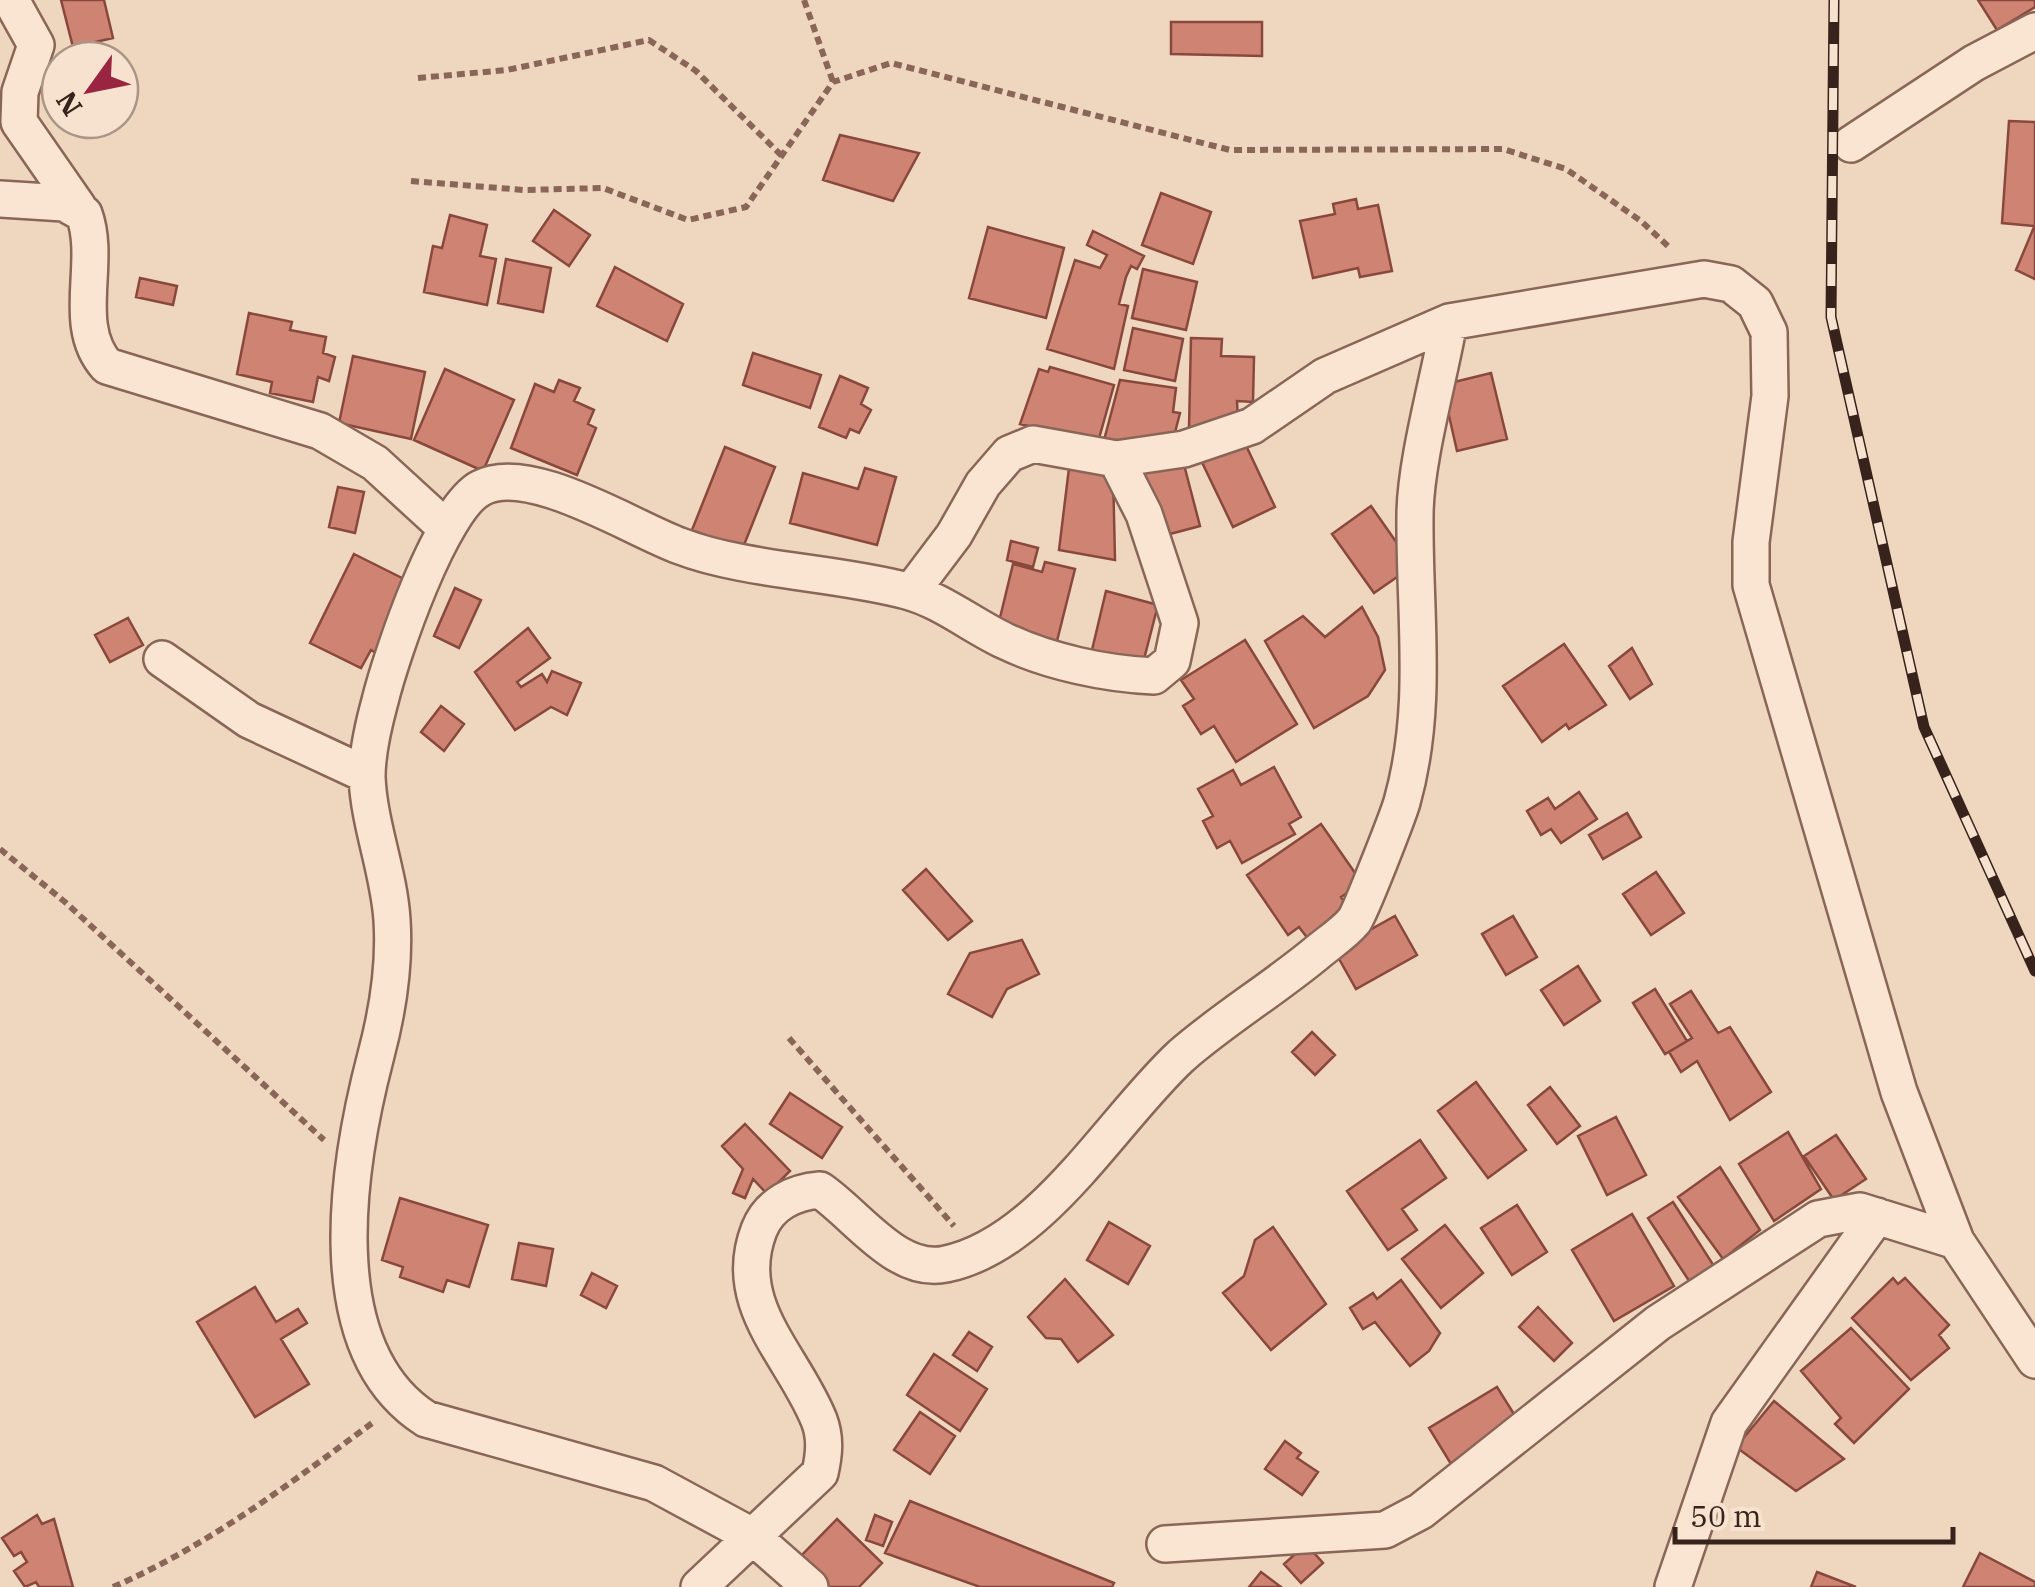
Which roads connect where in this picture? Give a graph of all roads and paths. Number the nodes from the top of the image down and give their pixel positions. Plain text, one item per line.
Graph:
1 (11, 0) edge
2 (804, 0) edge
3 (2035, 31) edge
4 (418, 78) dead end
5 (833, 82) junction
6 (1851, 144) dead end
7 (782, 156) junction
8 (411, 182) dead end
9 (0, 199) edge
10 (78, 207) junction
11 (1704, 279) junction
12 (1448, 322) junction
13 (1116, 459) junction
14 (446, 528) junction
15 (911, 592) junction
16 (162, 659) dead end
17 (367, 775) junction
18 (0, 849) edge
19 (789, 1038) dead end
20 (351, 1164) junction
21 (1877, 1216) junction
22 (1956, 1241) junction
23 (981, 1250) junction
24 (2029, 1339) edge
25 (400, 1402) junction
26 (752, 1536) junction
27 (1165, 1544) dead end
28 (113, 1587) edge
29 (699, 1587) edge
30 (810, 1587) edge
31 (1673, 1587) edge

1 - 10 street
2 - 5 path
3 - 6 street
4 - 7 path
5 - 7 path
5 - 11 path
7 - 8 path
9 - 10 street
10 - 14 street
11 - 12 street
11 - 22 street
12 - 13 street
12 - 23 street
13 - 15 street
13 - 15 street
14 - 15 street
14 - 17 street
16 - 17 street
17 - 20 street
18 - 20 path
19 - 23 path
20 - 25 street
21 - 22 street
21 - 27 street
21 - 31 street
22 - 24 street
23 - 26 street
25 - 26 street
25 - 28 path
26 - 29 street
26 - 30 street

